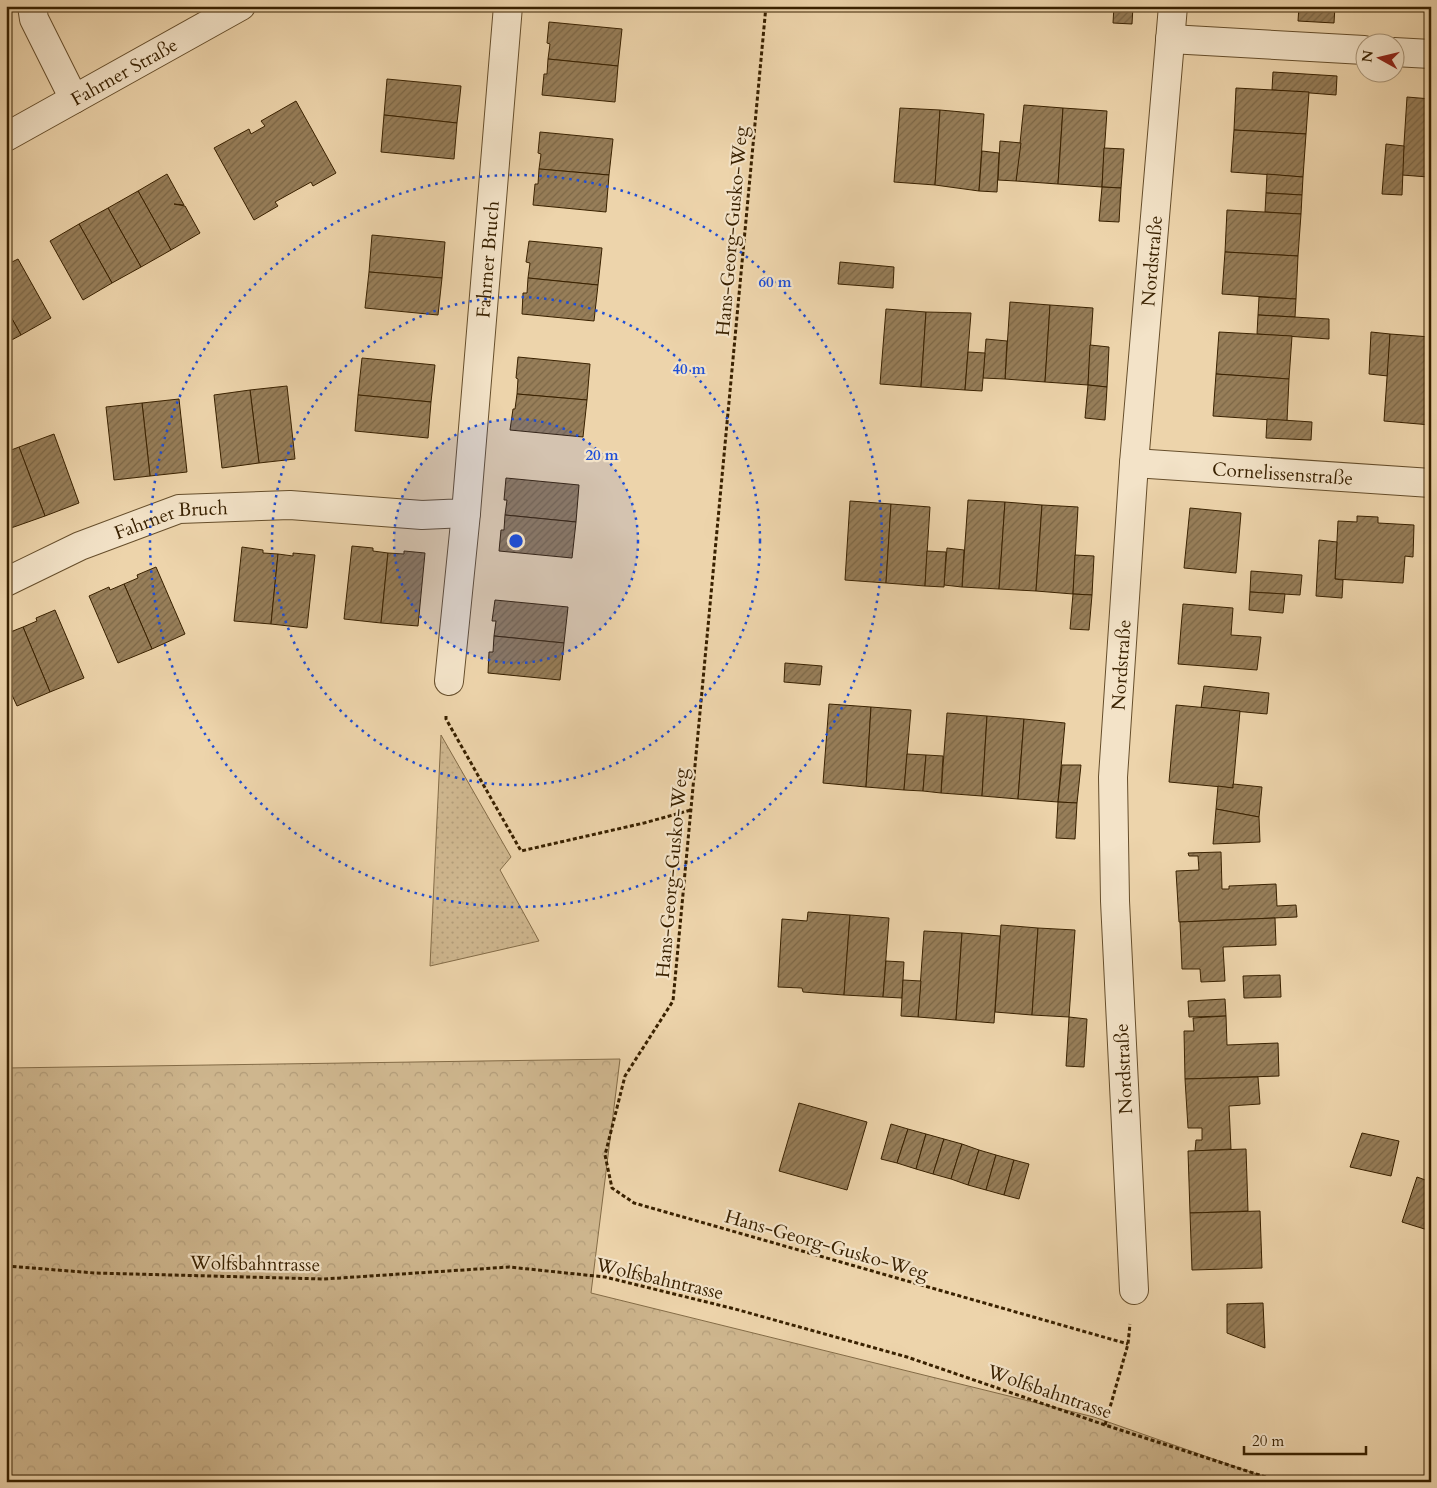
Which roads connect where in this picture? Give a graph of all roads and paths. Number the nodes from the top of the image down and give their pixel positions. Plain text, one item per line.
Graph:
1 (32, 6) edge
2 (241, 6) edge
3 (508, 6) edge
4 (766, 6) edge
5 (1173, 6) edge
6 (1170, 39) junction
7 (1354, 49) edge
8 (1404, 53) edge
9 (1431, 54) edge
10 (74, 99) junction
11 (6, 137) edge
12 (1134, 462) junction
13 (1431, 483) edge
14 (466, 512) junction
15 (6, 582) edge
16 (449, 680) joint
17 (691, 810) junction
18 (6, 1266) edge
19 (1134, 1290) joint
20 (1128, 1344) junction
21 (1105, 1425) junction
22 (1281, 1482) edge

1 - 10 street
2 - 10 street, Fahrner Straße
3 - 14 street, Fahrner Bruch
4 - 17 path, Hans-Georg-Gusko-Weg
5 - 6 street, Nordstraße
6 - 7 street
6 - 12 street, Nordstraße
8 - 9 street
10 - 11 street, Fahrner Straße
12 - 13 street, Cornelissenstraße
12 - 19 street, Nordstraße
14 - 15 street, Fahrner Bruch
14 - 16 street, Fahrner Bruch
16 - 17 path
17 - 20 path, Hans-Georg-Gusko-Weg
18 - 21 path, Wolfsbahntrasse
19 - 20 path
20 - 21 path
21 - 22 path, Wolfsbahntrasse

